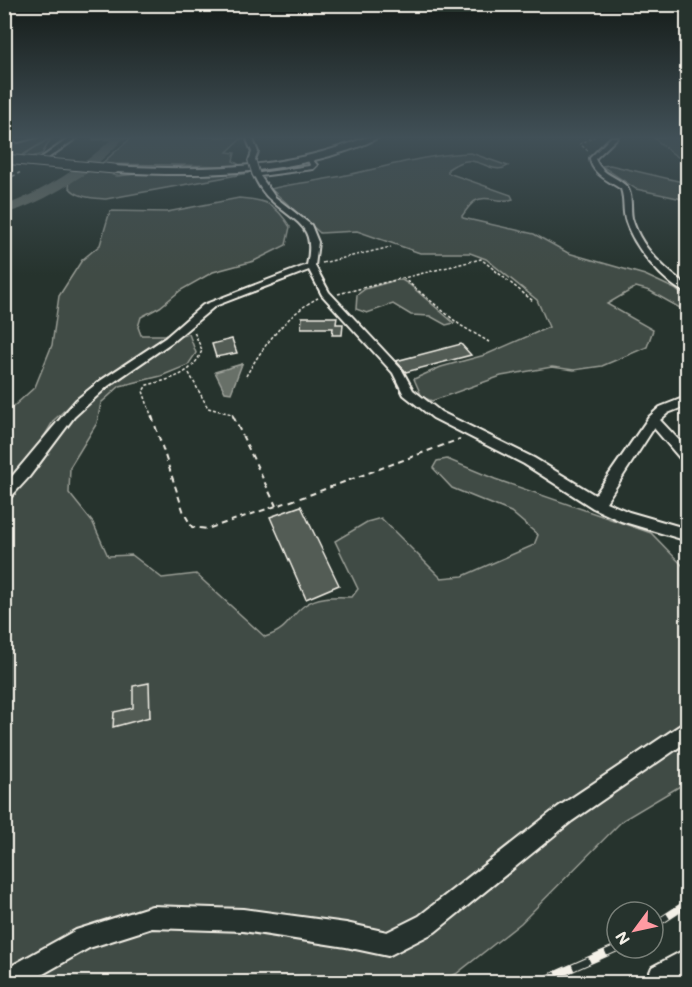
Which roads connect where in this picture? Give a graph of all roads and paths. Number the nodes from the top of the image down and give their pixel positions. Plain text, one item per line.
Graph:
1 (261, 183) edge
2 (617, 183) edge
3 (391, 247) dead end
4 (311, 266) junction
5 (402, 277) junction
6 (687, 291) edge
7 (327, 295) junction
8 (533, 301) dead end
9 (190, 322) junction
10 (489, 342) dead end
11 (189, 373) junction
12 (246, 376) dead end
13 (687, 400) edge
14 (653, 420) junction
15 (477, 433) junction
16 (687, 459) edge
17 (4, 495) edge
18 (598, 504) junction
19 (276, 506) junction
20 (687, 535) edge
21 (687, 729) edge
22 (687, 969) edge
23 (7, 982) edge
24 (667, 982) edge

1 - 4 street
2 - 6 street
3 - 4 path
4 - 7 street
4 - 9 street
5 - 7 path
5 - 8 path
5 - 10 path
7 - 12 path
7 - 15 street
9 - 11 path
9 - 17 street
11 - 19 path
11 - 19 path
13 - 14 street
14 - 16 street
14 - 18 street
15 - 18 street
15 - 19 path
18 - 20 street
21 - 23 street
22 - 24 highway

